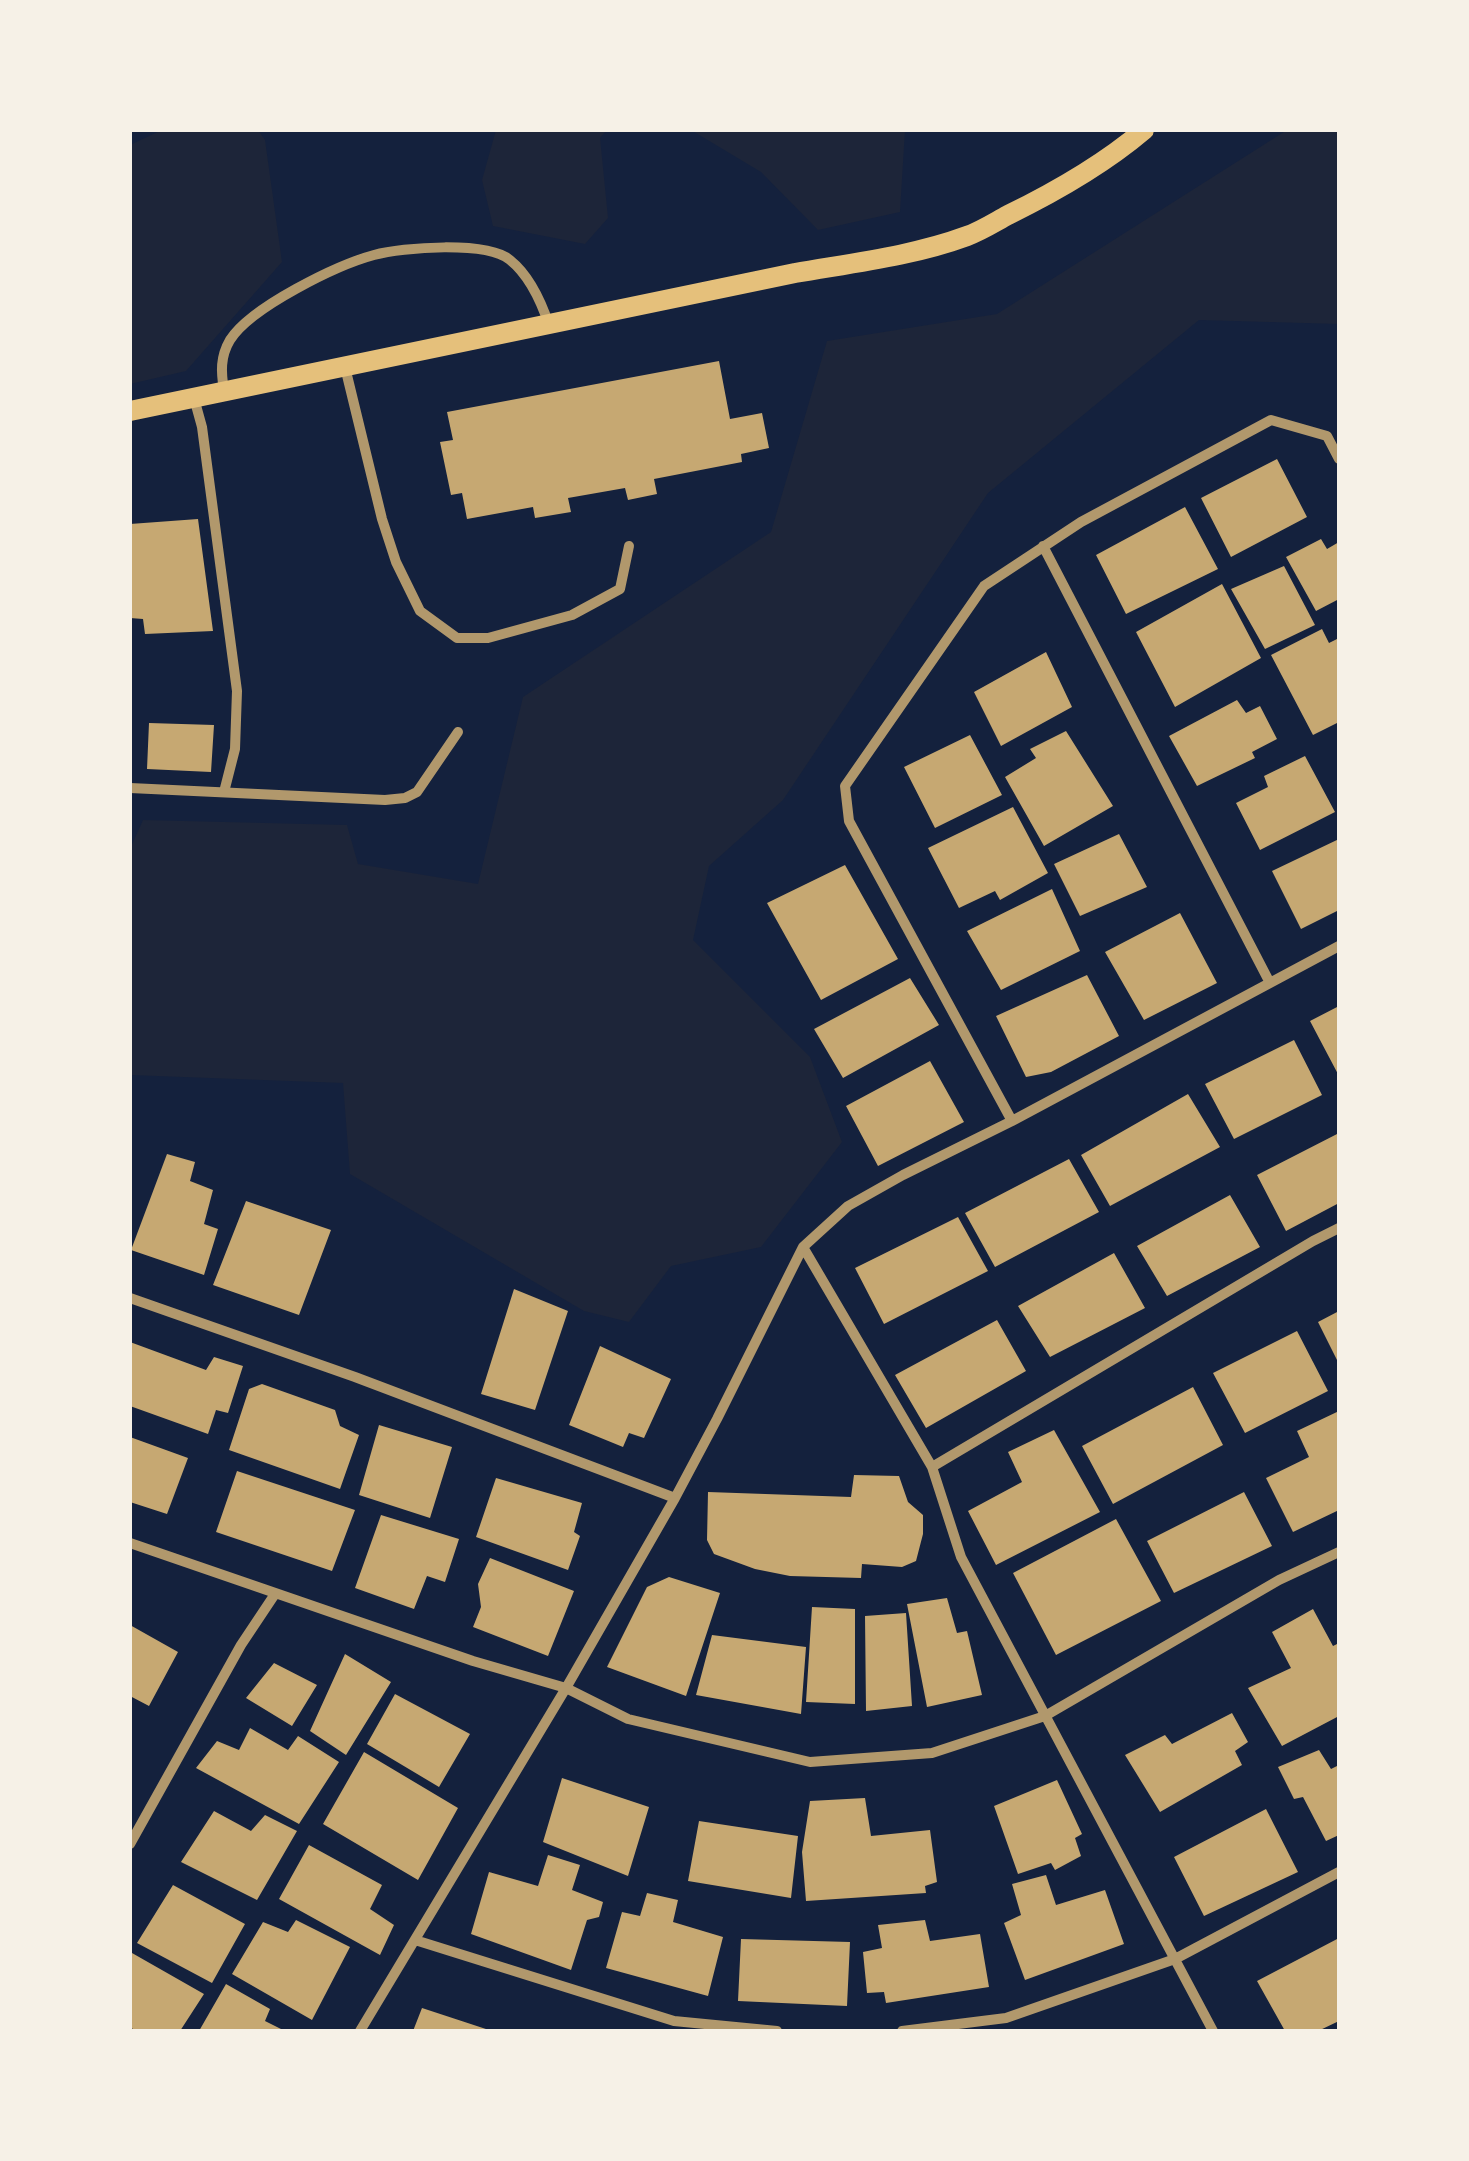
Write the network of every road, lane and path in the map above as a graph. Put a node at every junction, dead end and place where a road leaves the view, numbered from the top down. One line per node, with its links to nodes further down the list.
1 (1144, 130): 2 (main road)
2 (549, 325): 3 (main road); 4 (street)
3 (345, 366): 4 (main road); 8 (street)
4 (224, 392): 5 (main road)
5 (194, 398): 6 (main road); 12 (street)
6 (130, 411)
7 (1339, 460): 9 (street)
8 (629, 546)
9 (1044, 546): 14 (street); 15 (street)
10 (458, 732): 12 (street)
11 (130, 788): 12 (street)
12 (224, 792)
13 (1339, 946): 14 (street)
14 (1270, 983): 15 (street)
15 (1012, 1121): 17 (street)
16 (1339, 1228): 19 (street)
17 (803, 1247): 19 (street); 20 (street)
18 (130, 1298): 20 (street)
19 (932, 1467): 25 (street)
20 (675, 1498): 24 (street)
21 (130, 1544): 23 (street)
22 (1339, 1552): 25 (street)
23 (276, 1594): 24 (street); 26 (street)
24 (566, 1688): 25 (street); 28 (street)
25 (1045, 1716): 29 (street)
26 (130, 1844)
27 (1339, 1872): 29 (street)
28 (415, 1940): 30 (street); 31 (street)
29 (1174, 1959): 32 (street); 33 (street)
30 (360, 2031)
31 (778, 2031)
32 (902, 2031)
33 (1213, 2031)

